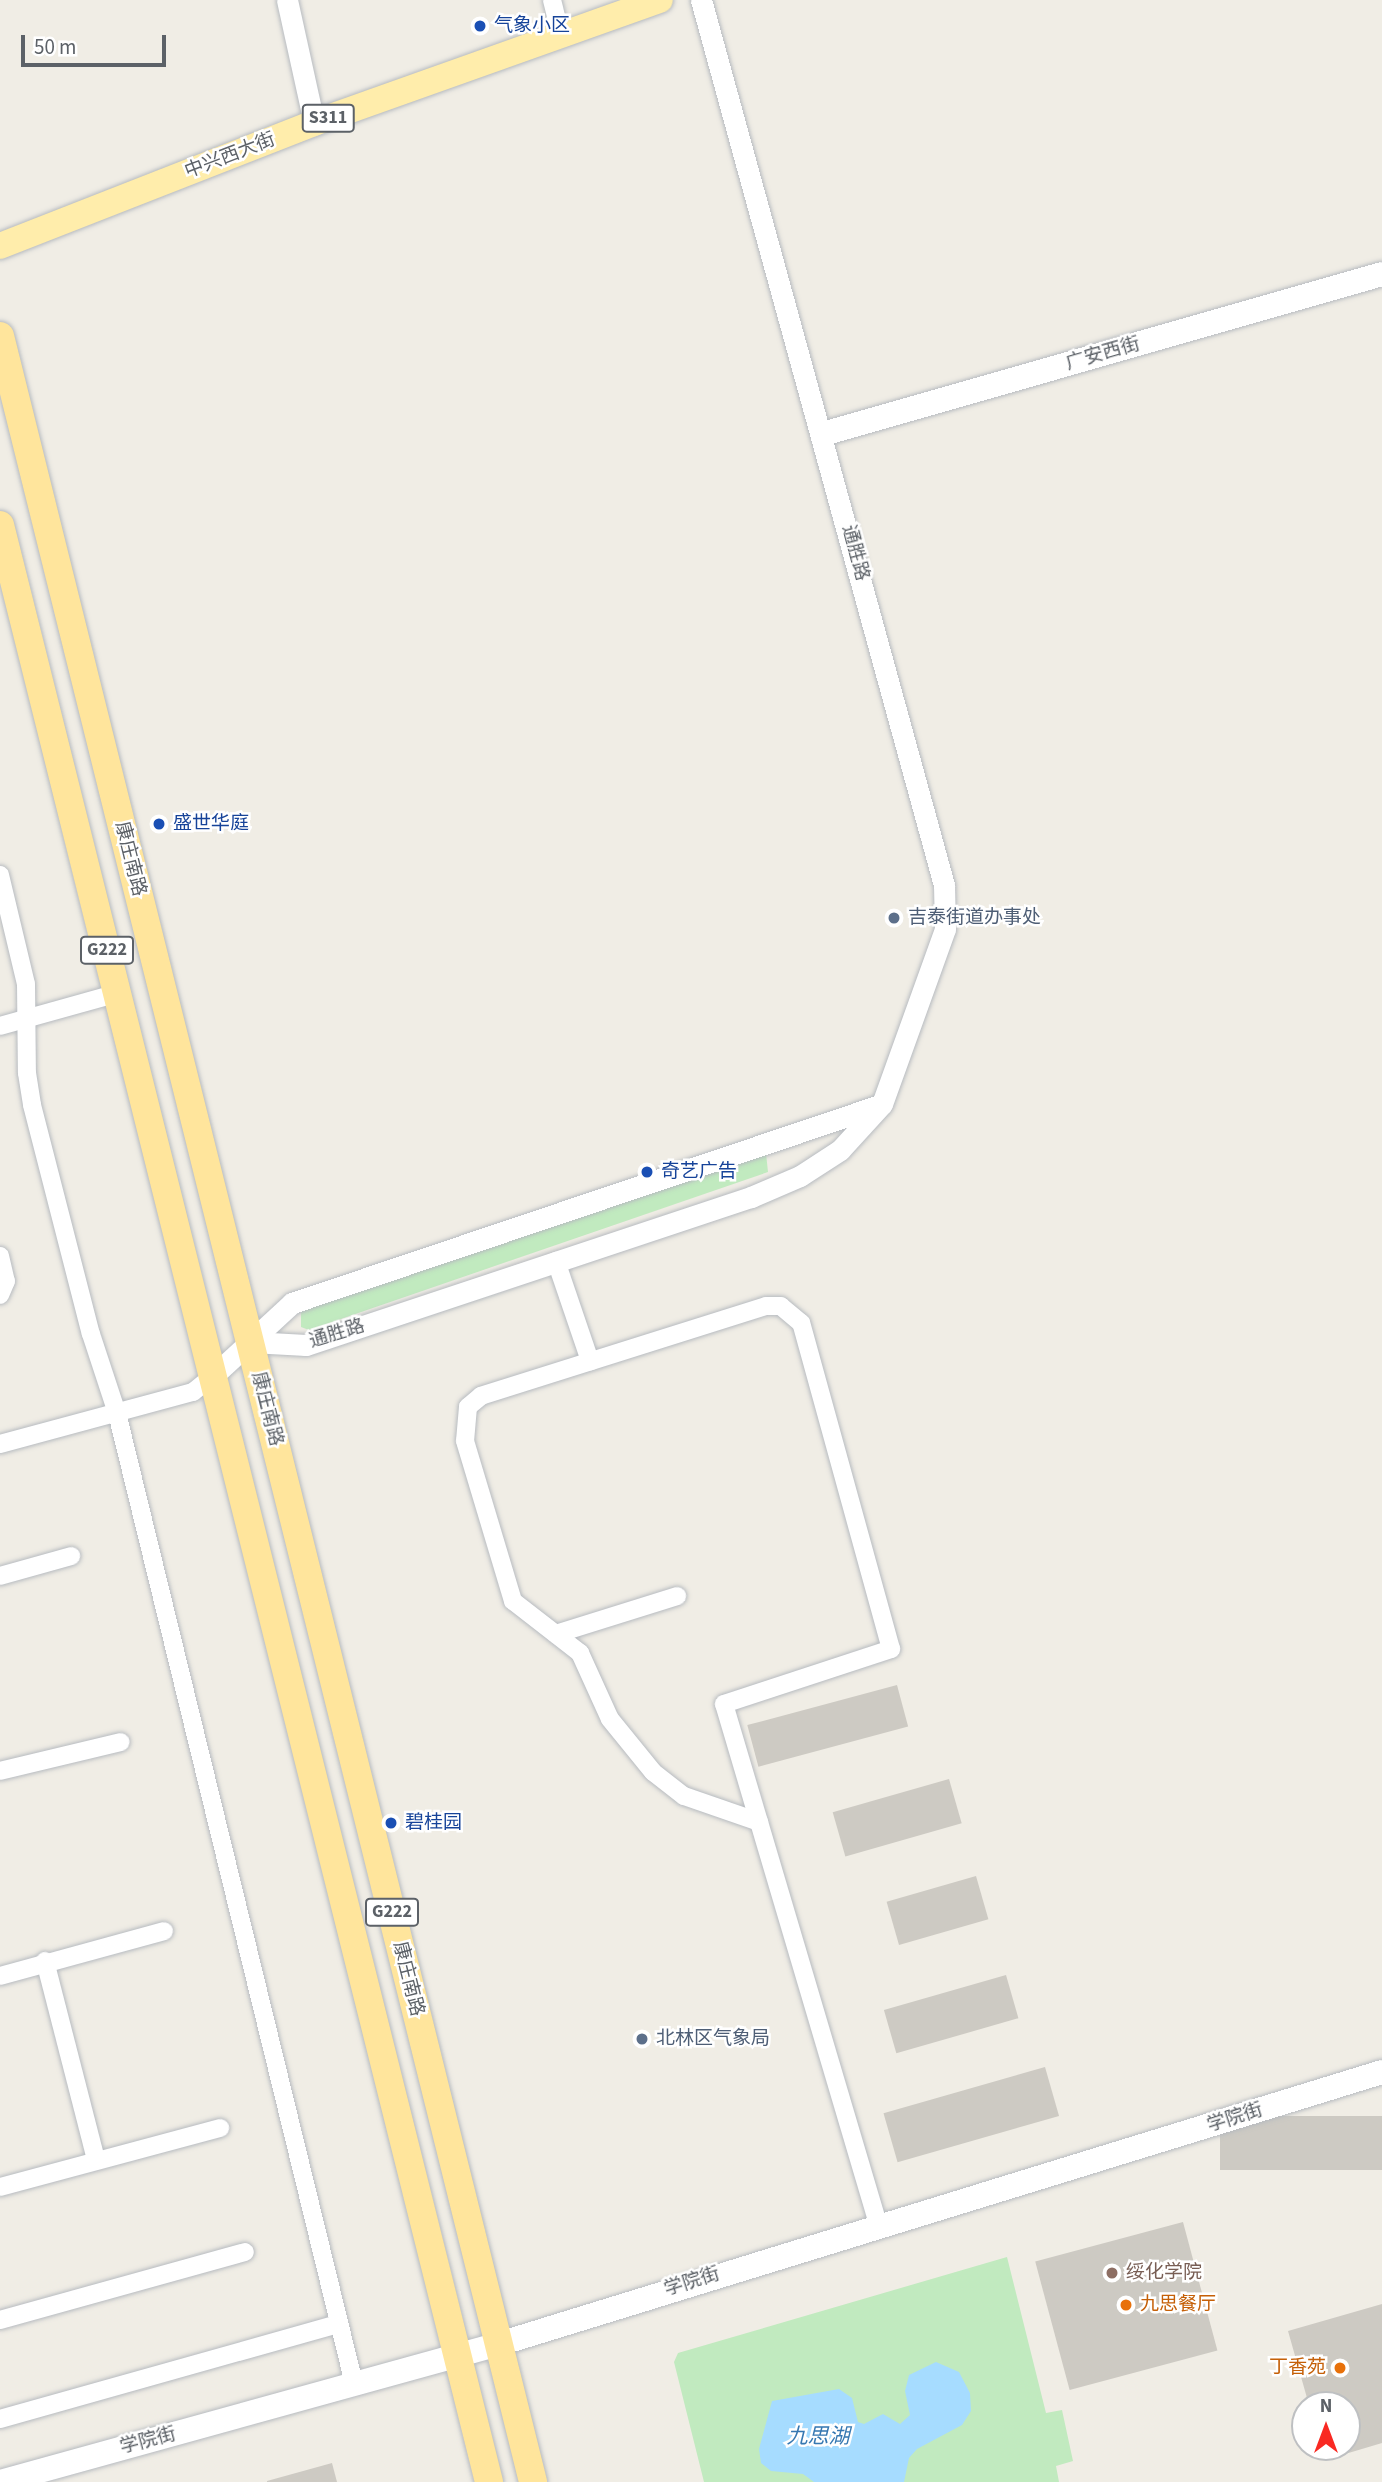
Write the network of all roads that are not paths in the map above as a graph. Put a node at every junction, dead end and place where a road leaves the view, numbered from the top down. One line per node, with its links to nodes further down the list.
1 (287, 0): 6 (street)
2 (552, 0): 5 (street)
3 (660, 0): 5 (main road, 中兴西大街 / S311)
4 (701, 0): 10 (street, 通胜路)
5 (561, 35): 6 (main road, 中兴西大街 / S311)
6 (314, 123): 7 (main road, 中兴西大街 / S311)
7 (0, 246)
8 (1382, 274): 10 (main road, 广安西街)
9 (0, 336): 20 (highway, 康庄南路 / G222)
10 (823, 434): 16 (street, 通胜路)
11 (0, 525): 13 (highway, G222)
12 (0, 875): 14 (street)
13 (118, 993): 14 (street); 22 (highway, G222)
14 (29, 1018): 15 (street); 23 (street)
15 (0, 1026)
16 (882, 1104): 18 (street, 通胜路); 20 (street)
17 (0, 1256): 19 (street)
18 (556, 1261): 20 (street, 通胜路); 21 (street)
19 (0, 1295)
20 (251, 1342): 22 (street); 43 (highway, 康庄南路 / G222)
21 (590, 1362): 28 (street); 31 (street)
22 (214, 1375): 23 (street); 44 (highway, G222)
23 (117, 1413): 24 (street); 42 (street)
24 (0, 1444)
25 (71, 1556): 26 (street)
26 (0, 1576)
27 (677, 1596): 28 (street)
28 (556, 1634): 31 (street)
29 (121, 1742): 30 (street)
30 (0, 1771)
31 (759, 1822): 39 (street)
32 (164, 1931): 33 (street)
33 (45, 1961): 34 (street); 37 (street)
34 (0, 1976)
35 (1382, 2072): 39 (main road, 学院街)
36 (220, 2128): 37 (street)
37 (96, 2160): 38 (street)
38 (0, 2187)
39 (878, 2224): 43 (main road, 学院街)
40 (245, 2252): 41 (street)
41 (0, 2320)
42 (338, 2324): 45 (street); 46 (street)
43 (499, 2344): 44 (main road, 学院街); 49 (highway, 康庄南路 / G222)
44 (458, 2355): 45 (main road, 学院街); 48 (highway, G222)
45 (354, 2384): 47 (main road, 学院街)
46 (0, 2419)
47 (0, 2482)
48 (489, 2482)
49 (533, 2482)

